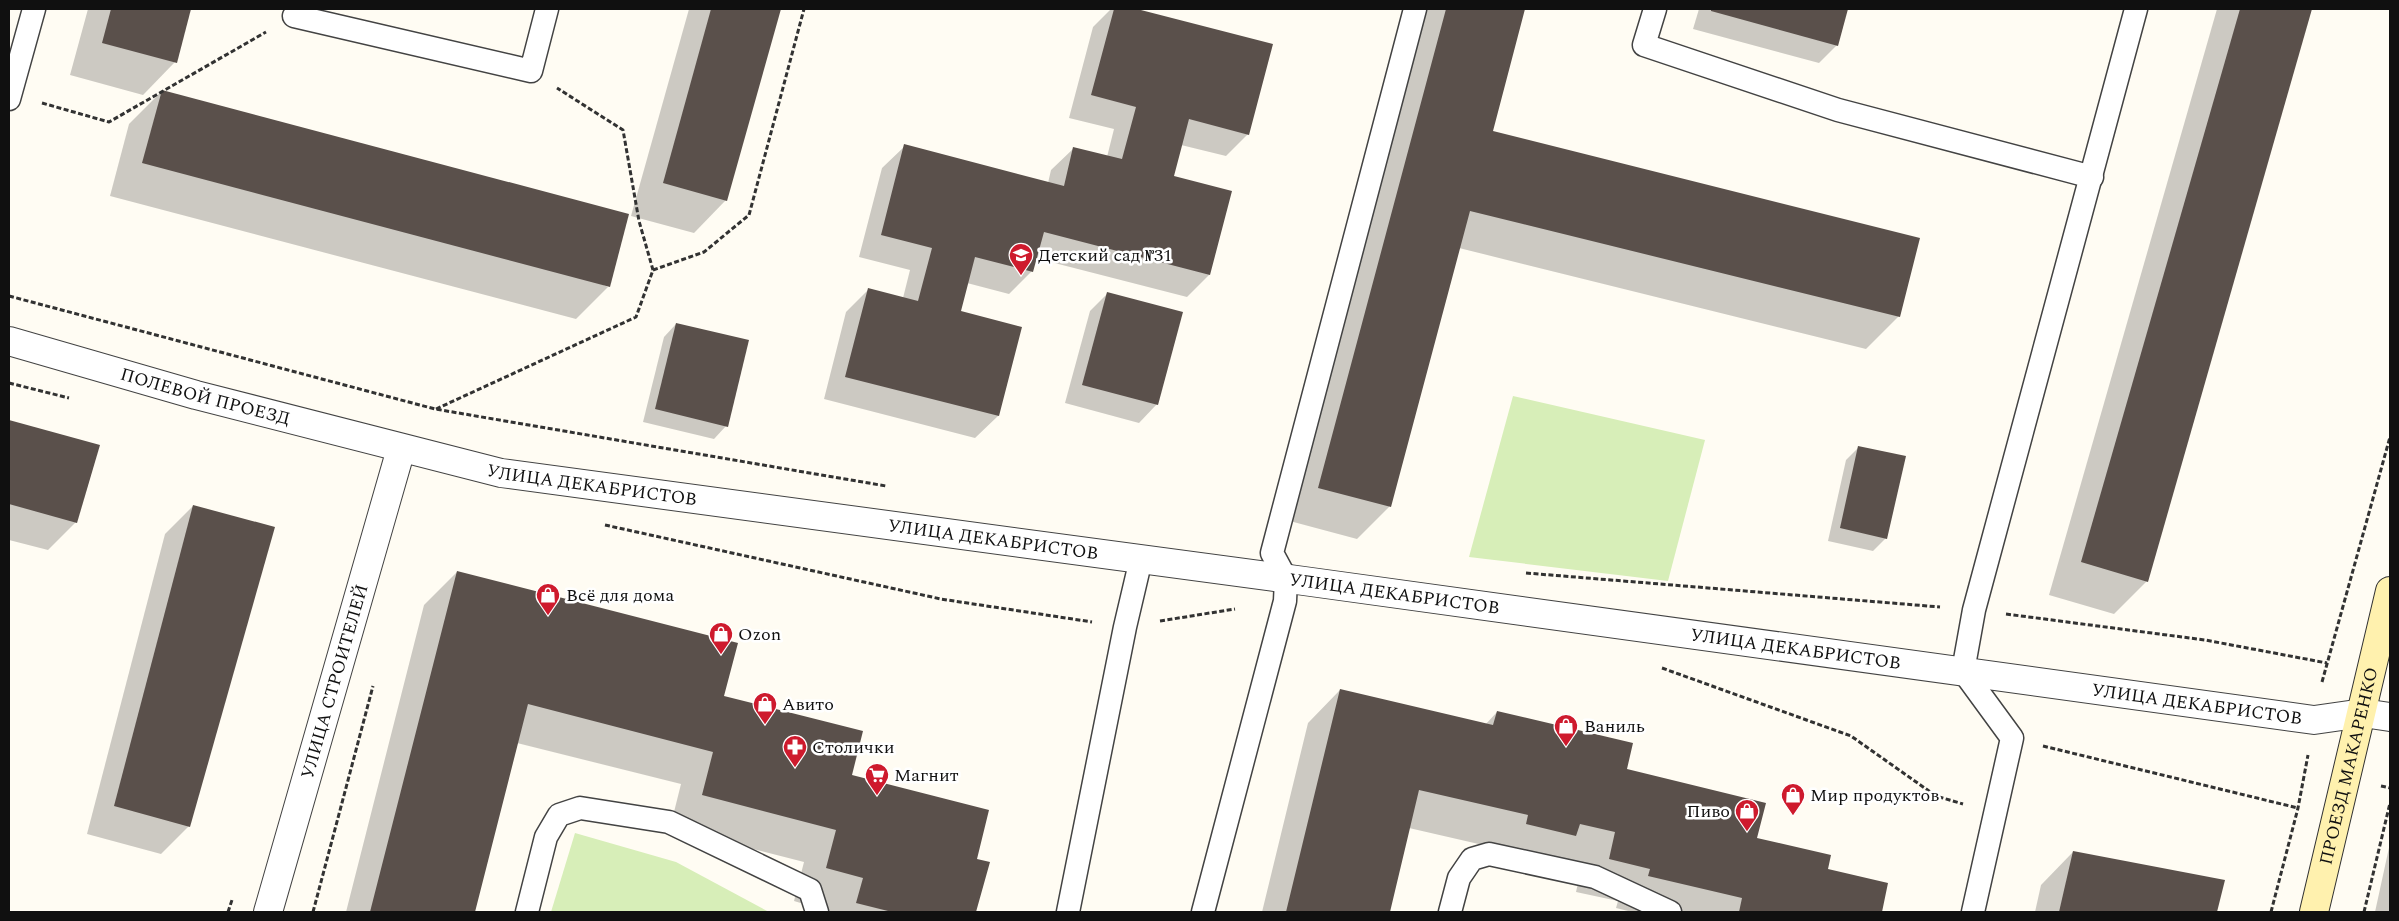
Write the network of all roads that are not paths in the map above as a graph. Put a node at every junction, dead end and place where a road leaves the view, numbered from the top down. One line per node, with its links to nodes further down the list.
1 (34, 9): 7 (lane)
2 (547, 9): 6 (lane)
3 (1415, 9): 12 (lane)
4 (1654, 9): 8 (lane)
5 (2136, 9): 8 (lane)
6 (294, 16)
7 (9, 96)
8 (2092, 177): 14 (lane)
9 (9, 341): 10 (street, ПОЛЕВОЙ ПРОЕЗД)
10 (401, 449): 11 (street, УЛИЦА ДЕКАБРИСТОВ); 17 (street, УЛИЦА СТРОИТЕЛЕЙ)
11 (1141, 560): 12 (street, УЛИЦА ДЕКАБРИСТОВ); 20 (lane)
12 (1286, 590): 14 (street, УЛИЦА ДЕКАБРИСТОВ); 21 (lane)
13 (2390, 591): 15 (street, ПРОЕЗД МАКАРЕНКО)
14 (1963, 671): 15 (street, УЛИЦА ДЕКАБРИСТОВ); 24 (lane)
15 (2363, 713): 16 (street, УЛИЦА ДЕКАБРИСТОВ); 25 (street, ПРОЕЗД МАКАРЕНКО)
16 (2390, 717)
17 (268, 912)
18 (527, 912): 19 (lane)
19 (817, 912)
20 (1068, 912)
21 (1203, 912)
22 (1450, 912): 23 (lane)
23 (1670, 912)
24 (1973, 912)
25 (2314, 912)

